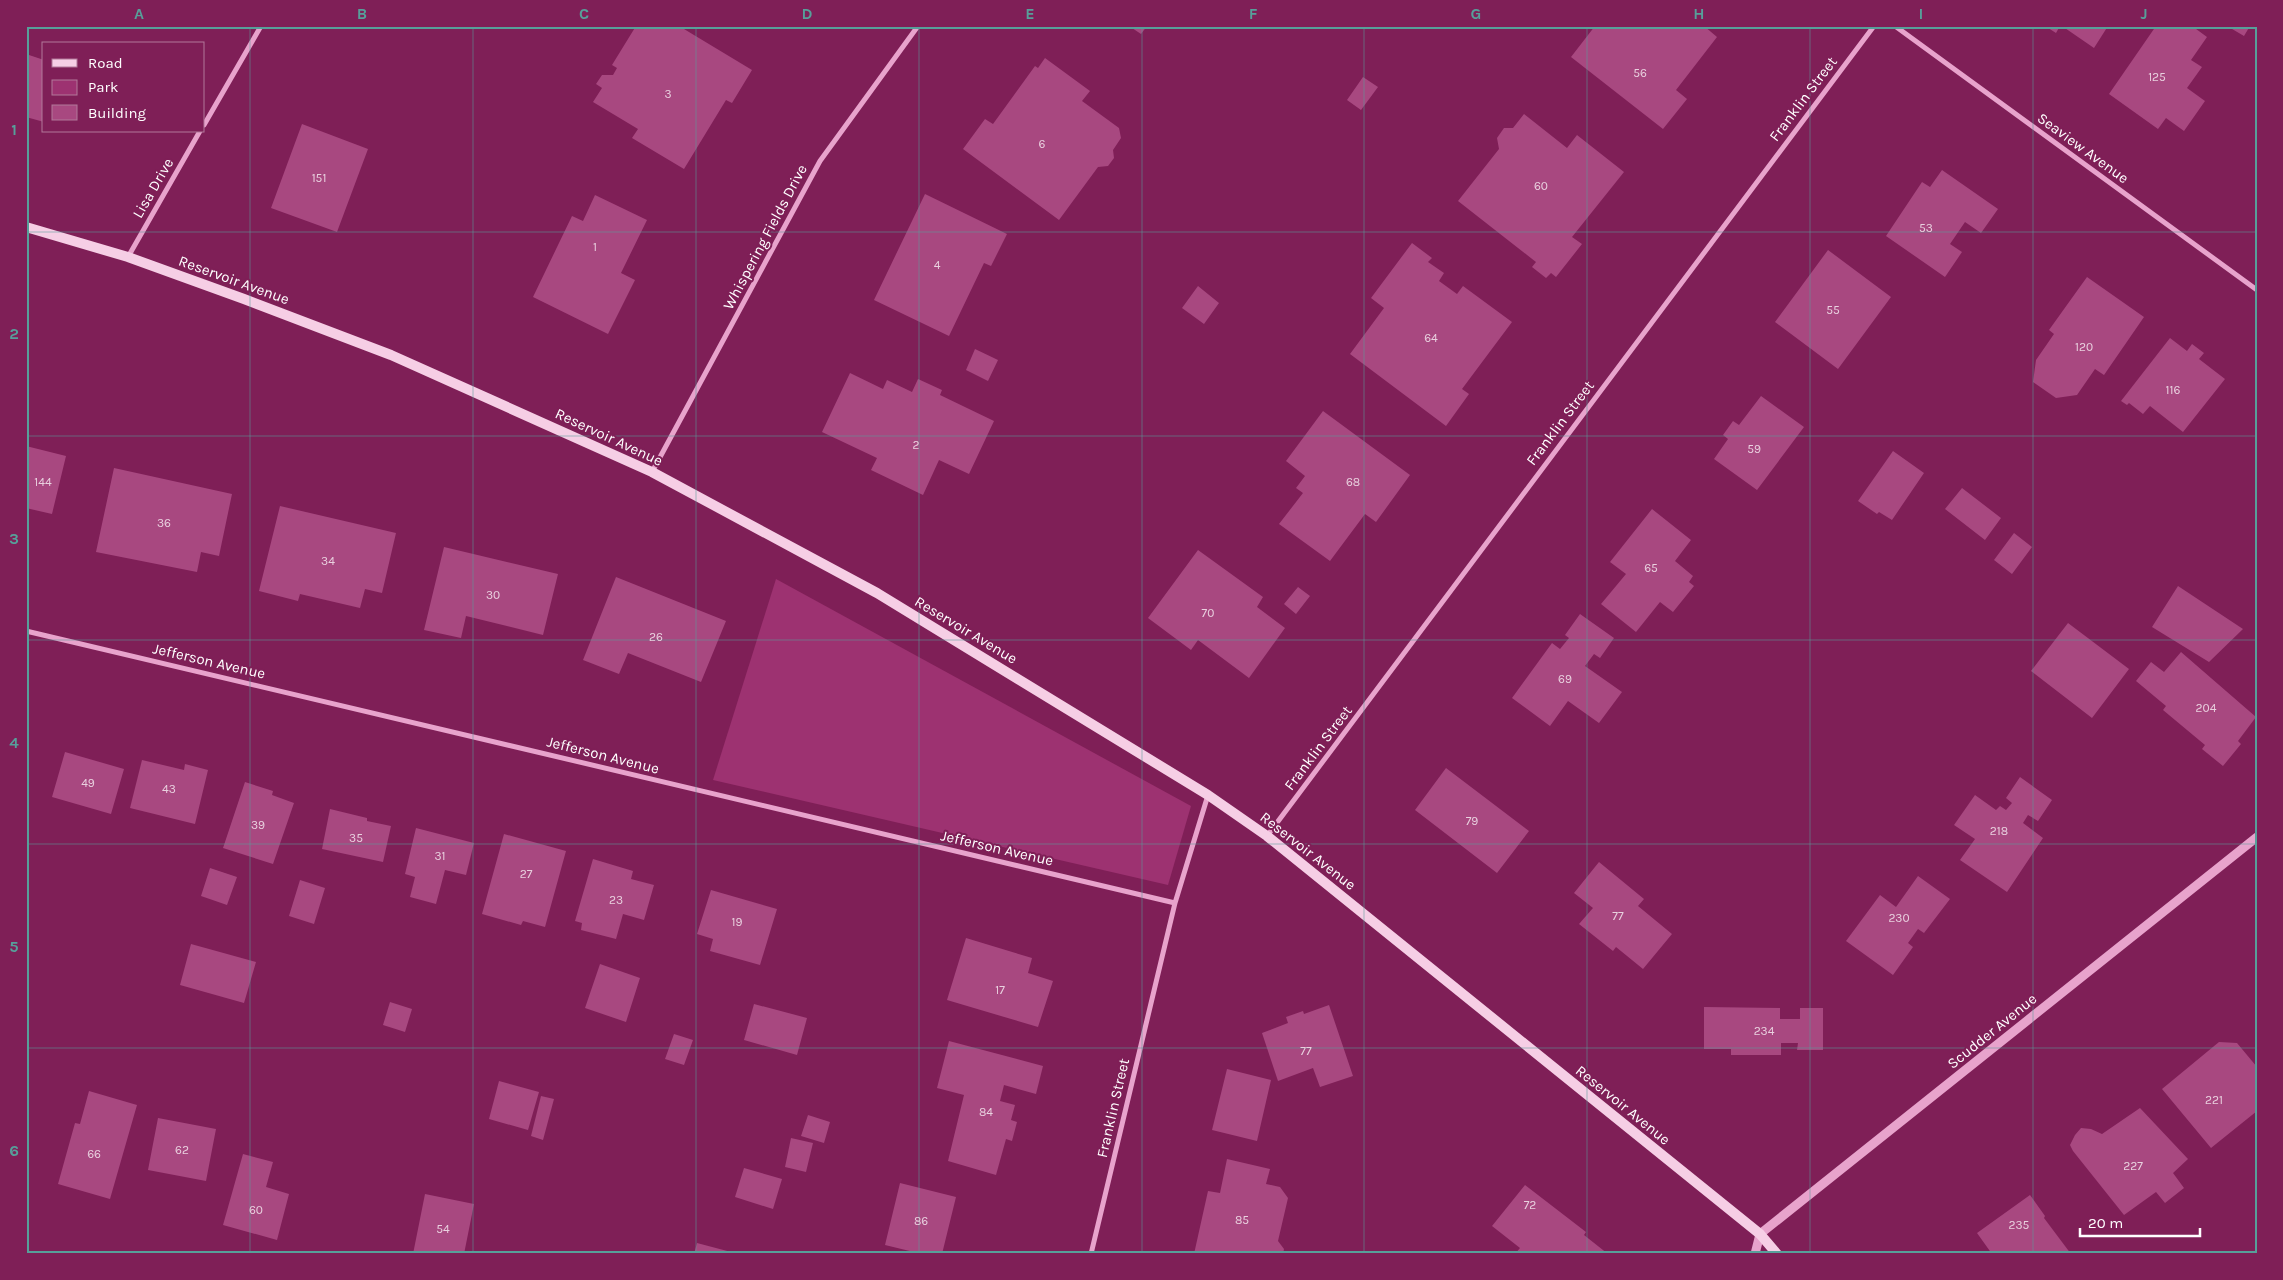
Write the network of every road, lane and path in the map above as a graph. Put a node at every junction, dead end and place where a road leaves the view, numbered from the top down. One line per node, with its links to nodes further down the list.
1 (261, 26): 5 (street)
2 (918, 26): 10 (street, Whispering Fields Drive)
3 (1874, 26): 13 (street, Franklin Street)
4 (1895, 26): 9 (street, Seaview Avenue)
5 (205, 123)
6 (199, 132): 8 (street, Lisa Drive)
7 (26, 228): 8 (main road, Reservoir Avenue)
8 (128, 257): 10 (main road, Reservoir Avenue)
9 (2257, 290)
10 (652, 472): 12 (main road, Reservoir Avenue)
11 (26, 631): 15 (street, Jefferson Avenue)
12 (1208, 795): 13 (main road, Reservoir Avenue); 15 (street, Franklin Street)
13 (1267, 836): 16 (main road, Reservoir Avenue)
14 (2257, 837): 16 (street, Scudder Avenue)
15 (1174, 902): 17 (street, Franklin Street)
16 (1760, 1234): 18 (street); 19 (main road, Reservoir Avenue)
17 (1091, 1254)
18 (1754, 1254)
19 (1777, 1254)

